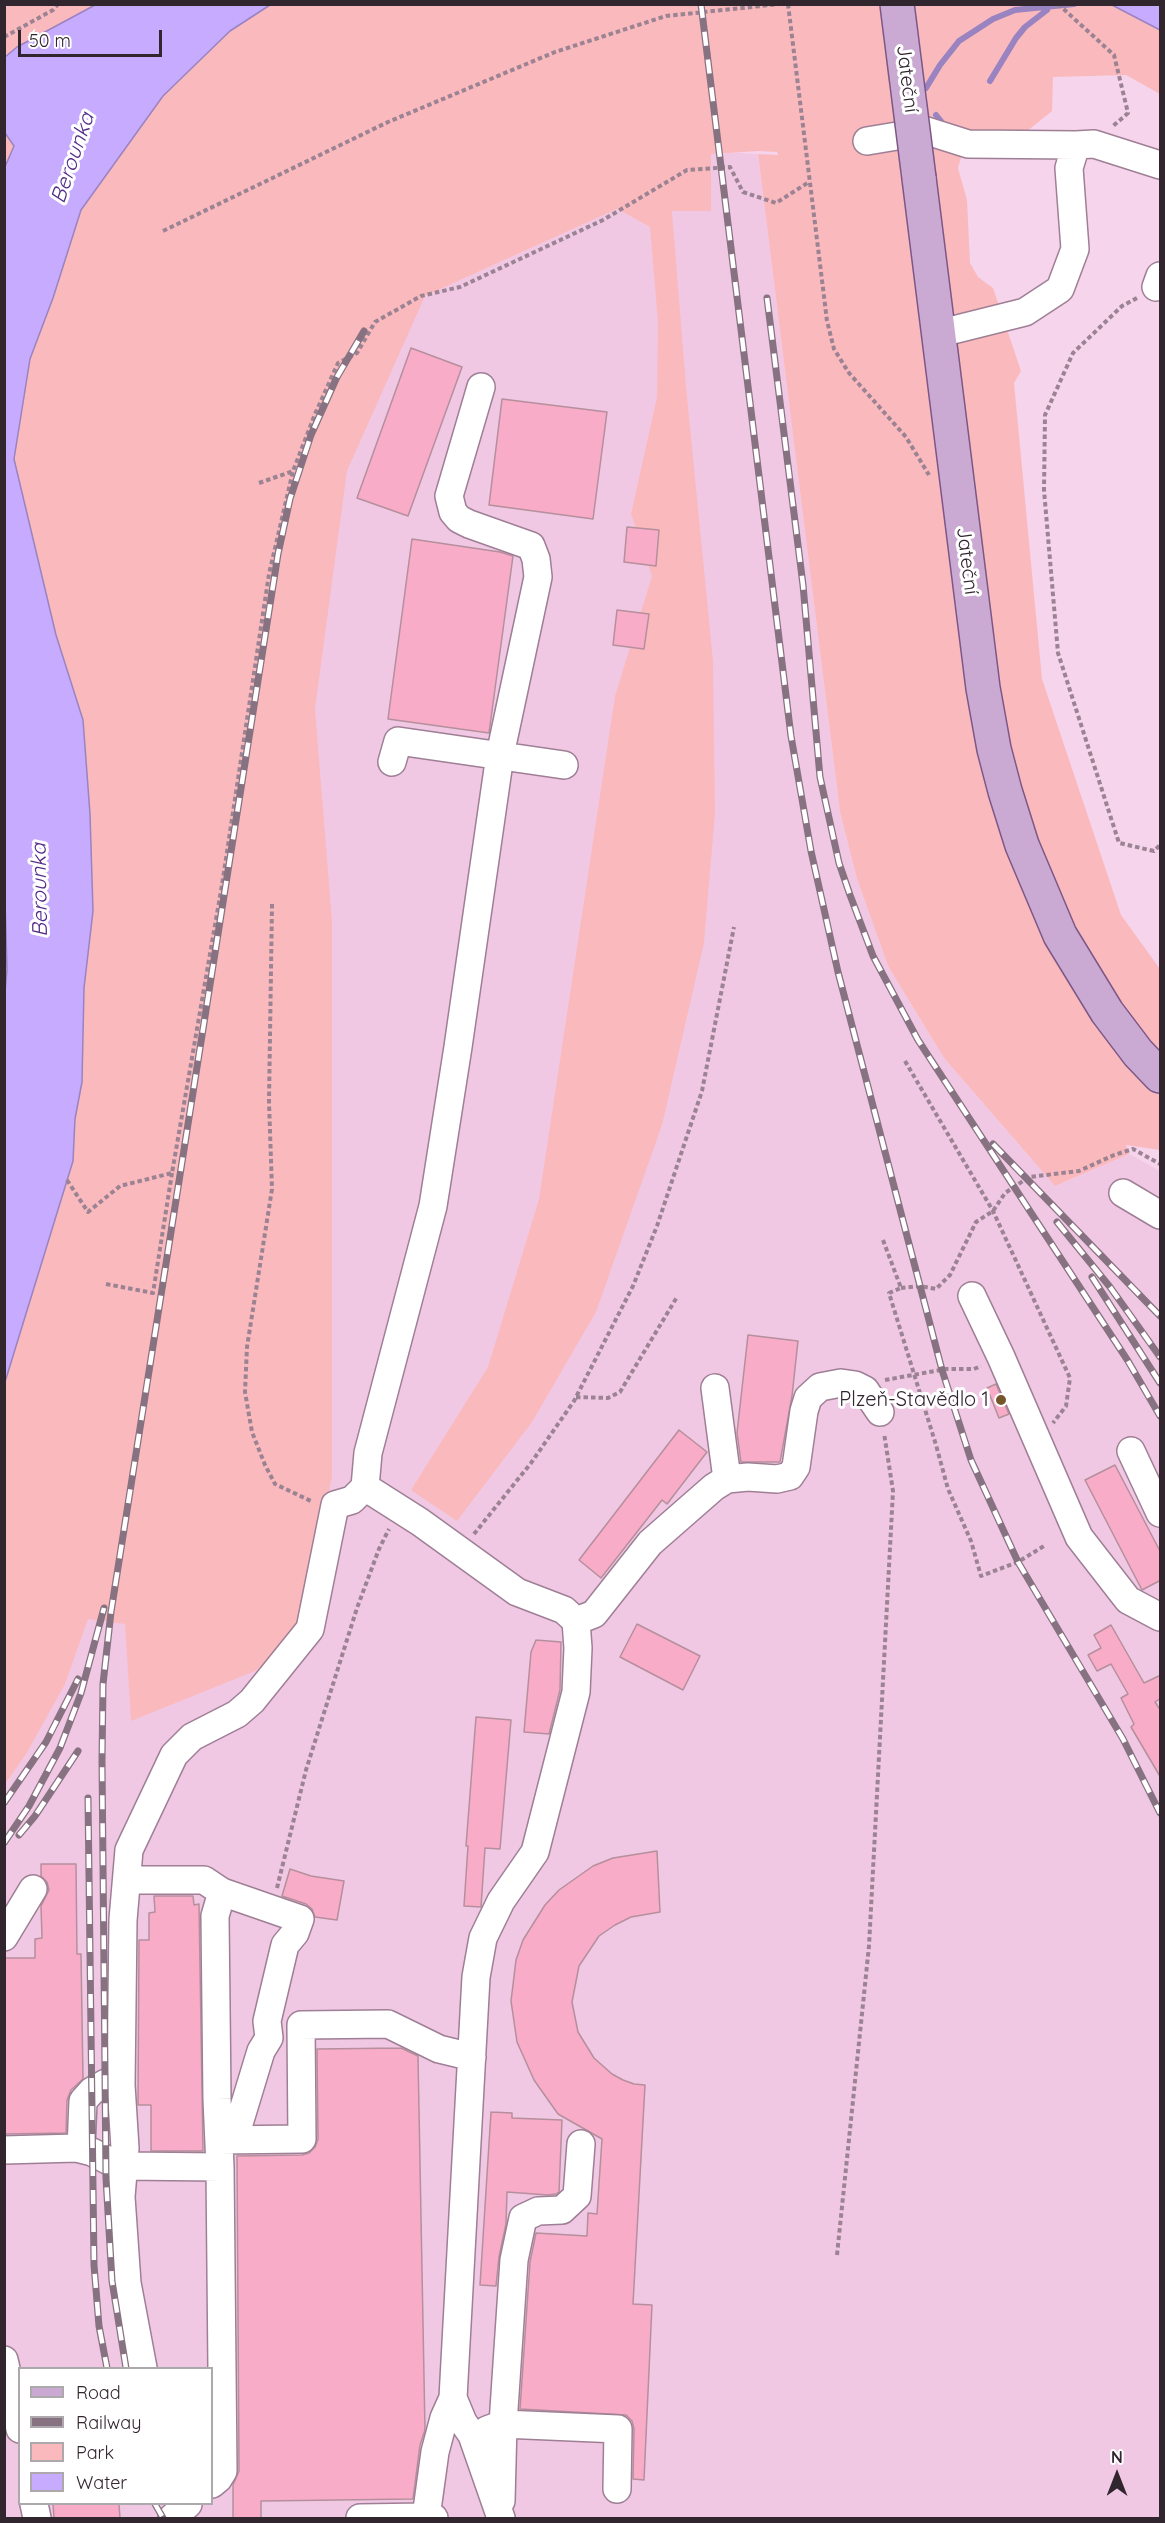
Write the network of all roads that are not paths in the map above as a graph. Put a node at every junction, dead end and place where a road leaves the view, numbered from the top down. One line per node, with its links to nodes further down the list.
1 (897, 4): 5 (main road, Jateční, bridge)
2 (867, 141): 3 (lane)
3 (1085, 144): 4 (lane); 5 (lane)
4 (1161, 165)
5 (938, 330): 10 (main road, Jateční)
6 (480, 387): 7 (lane)
7 (500, 755): 8 (lane); 9 (lane); 18 (lane)
8 (392, 762)
9 (564, 765)
10 (1161, 1076)
11 (1123, 1193): 12 (lane)
12 (1161, 1215)
13 (972, 1296): 20 (lane)
14 (715, 1388): 17 (lane)
15 (880, 1412): 17 (lane)
16 (1131, 1451): 19 (lane)
17 (728, 1479): 21 (lane)
18 (365, 1487): 21 (lane); 22 (lane)
19 (1161, 1514)
20 (1161, 1617)
21 (576, 1620): 28 (lane)
22 (127, 1880): 24 (lane); 29 (lane)
23 (33, 1889): 25 (lane)
24 (222, 1892): 27 (lane); 30 (lane)
25 (4, 1937)
26 (301, 2036): 27 (lane); 28 (lane); 30 (lane)
27 (269, 2037): 30 (lane)
28 (472, 2057): 38 (lane)
29 (120, 2085): 32 (lane); 34 (lane)
30 (226, 2140): 35 (lane)
31 (581, 2144): 40 (lane)
32 (81, 2149): 33 (lane); 34 (lane)
33 (4, 2150)
34 (123, 2166): 35 (lane); 37 (lane)
35 (220, 2167): 42 (lane)
36 (4, 2360): 39 (lane)
37 (143, 2367)
38 (453, 2398): 41 (lane); 45 (lane)
39 (18, 2420)
40 (503, 2424): 41 (lane); 43 (lane); 46 (lane)
41 (472, 2435): 46 (lane)
42 (213, 2483)
43 (617, 2489)
44 (360, 2518): 45 (lane)
45 (430, 2518)
46 (501, 2518)

